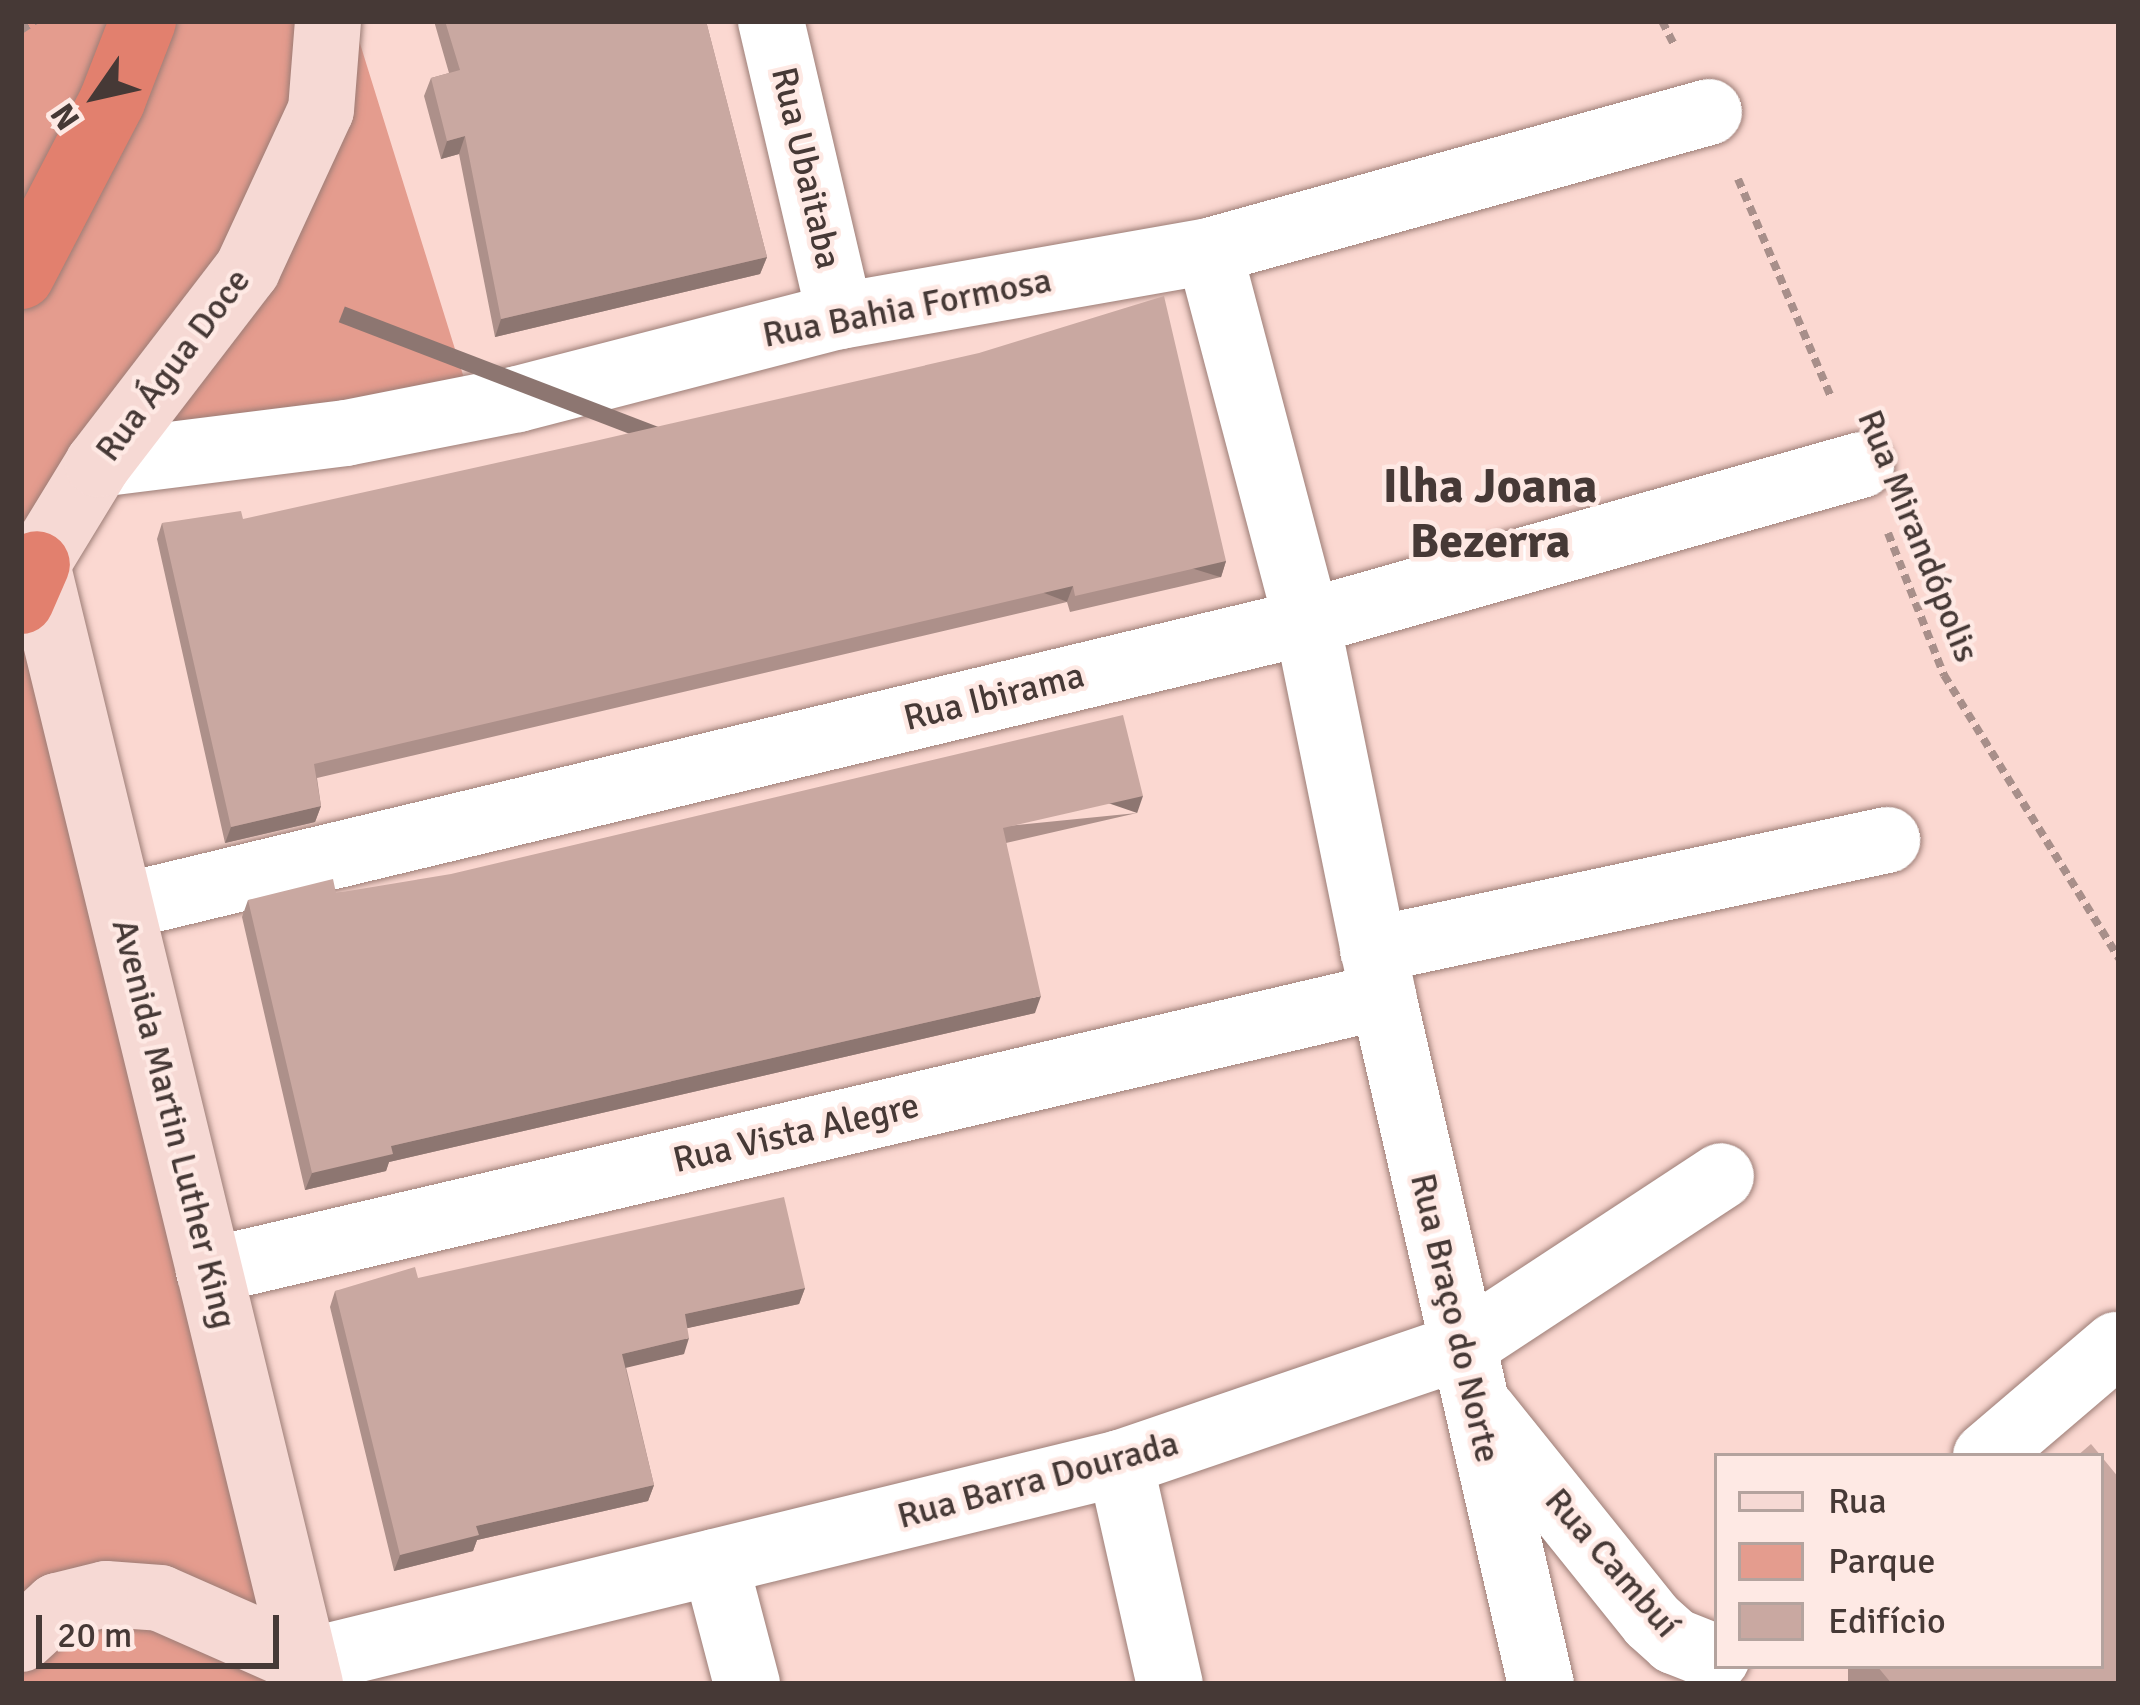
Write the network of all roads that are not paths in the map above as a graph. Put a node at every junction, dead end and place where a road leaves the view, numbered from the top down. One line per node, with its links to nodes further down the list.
1 (143, 21): 6 (highway)
2 (328, 21): 8 (street, Rua Água Doce)
3 (771, 21): 7 (street, Rua Ubaitaba)
4 (1709, 112): 5 (street, Rua Bahia Formosa)
5 (1209, 251): 7 (street, Rua Bahia Formosa); 11 (street, Rua Braço do Norte)
6 (21, 276)
7 (840, 316): 8 (street, Rua Bahia Formosa)
8 (98, 464): 10 (street, Rua Água Doce)
9 (1861, 465): 11 (street, Rua Ibirama)
10 (29, 582): 13 (street, Avenida Martin Luther King)
11 (1307, 622): 13 (street, Rua Ibirama); 14 (street, Rua Braço do Norte)
12 (1887, 840): 14 (street)
13 (121, 907): 16 (street, Avenida Martin Luther King)
14 (1378, 973): 16 (street, Rua Vista Alegre); 18 (street, Rua Braço do Norte)
15 (1721, 1176): 18 (street, Rua Barra Dourada)
16 (209, 1270): 24 (street, Avenida Martin Luther King)
17 (2116, 1346): 19 (street)
18 (1467, 1372): 20 (street, Rua Barra Dourada); 23 (street, Rua Cambuí); 27 (street, Rua Braço do Norte)
19 (1990, 1453)
20 (1120, 1463): 21 (street, Rua Barra Dourada); 26 (street)
21 (715, 1562): 24 (street, Rua Barra Dourada); 25 (street)
22 (21, 1639): 24 (street)
23 (1714, 1657)
24 (307, 1673)
25 (747, 1684)
26 (1169, 1684)
27 (1540, 1684)

